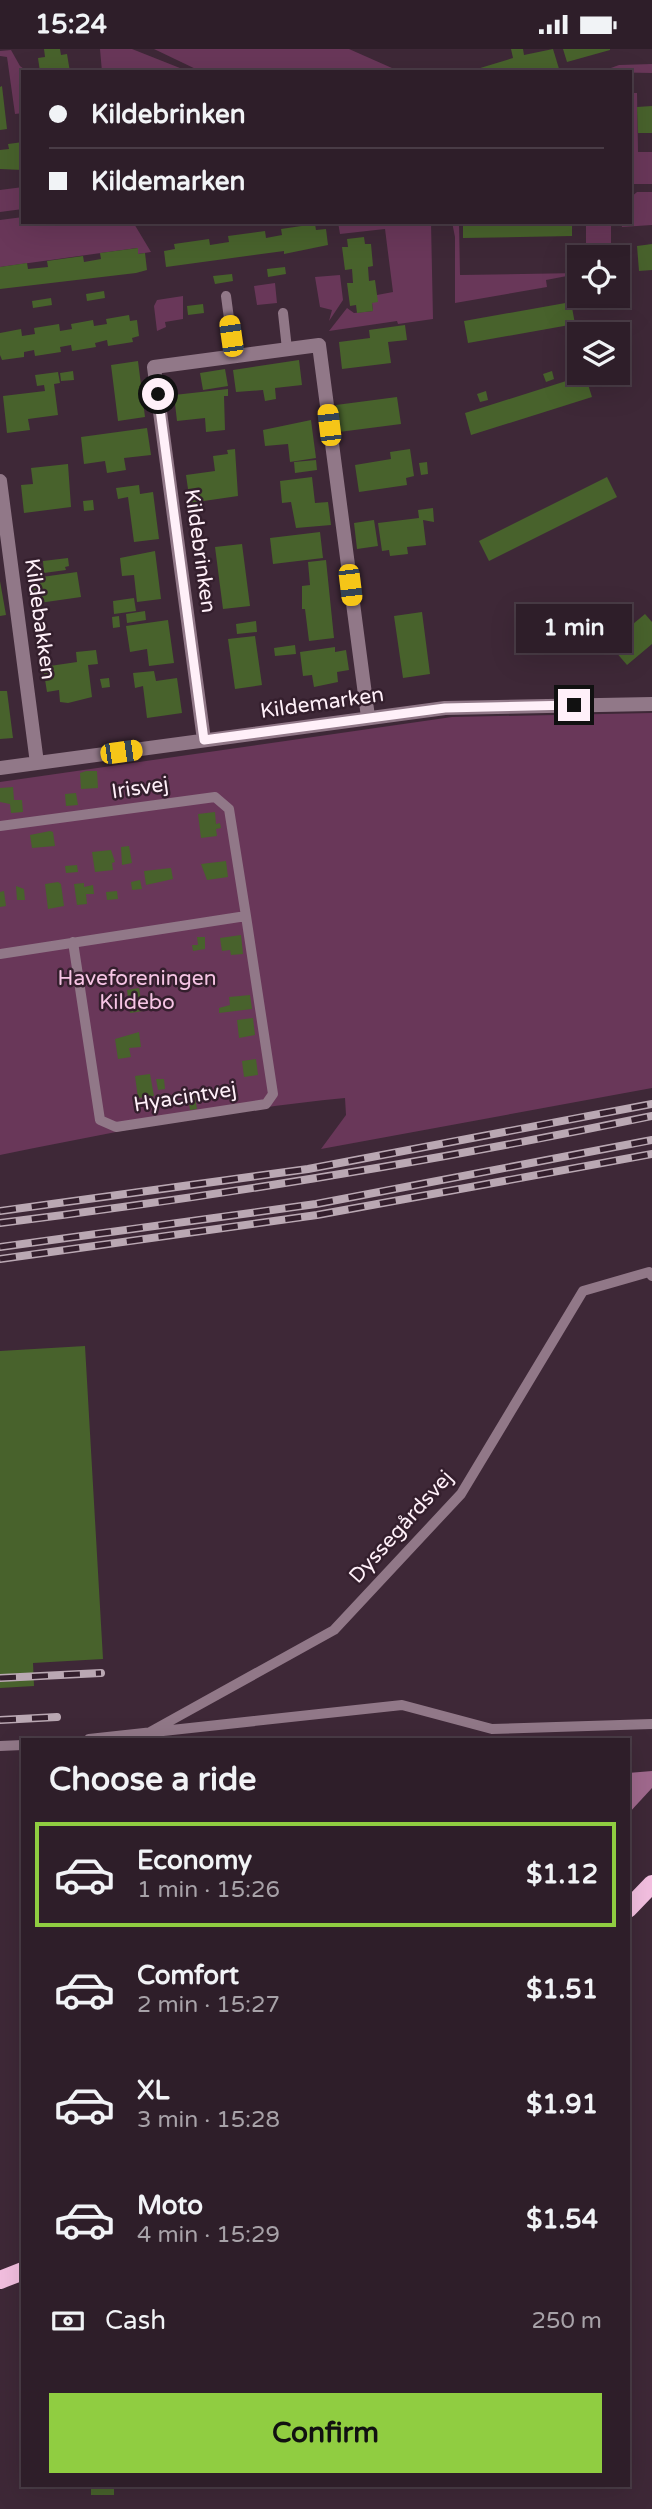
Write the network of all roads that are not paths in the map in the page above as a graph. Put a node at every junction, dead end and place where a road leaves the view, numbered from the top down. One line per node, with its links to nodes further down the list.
1 (226, 296): 4 (lane)
2 (283, 313): 3 (lane)
3 (288, 349): 4 (street); 7 (street)
4 (234, 356): 8 (street, Kildebrinken)
5 (0, 481): 9 (street, Kildebakken)
6 (652, 704): 7 (street, Kildemarken)
7 (368, 717): 8 (street, Kildemarken)
8 (204, 740): 9 (street, Kildemarken)
9 (37, 763): 10 (street, Kildemarken)
10 (0, 768)
11 (0, 826): 12 (lane, Irisvej)
12 (237, 860): 13 (lane, Hyacintvej)
13 (246, 916): 14 (lane); 14 (lane, Hyacintvej)
14 (72, 942): 15 (lane)
15 (0, 954)
16 (652, 1276): 18 (lane, Dyssegårdsvej)
17 (652, 1724): 18 (lane, Dyssegårdsvej)
18 (150, 1732): 19 (lane, Dyssegårdsvej)
19 (98, 1738)
20 (21, 1745): 21 (lane)
21 (0, 1746)
22 (652, 1884): 23 (main road)
23 (630, 1907)
24 (21, 2272): 25 (main road)
25 (0, 2280)

